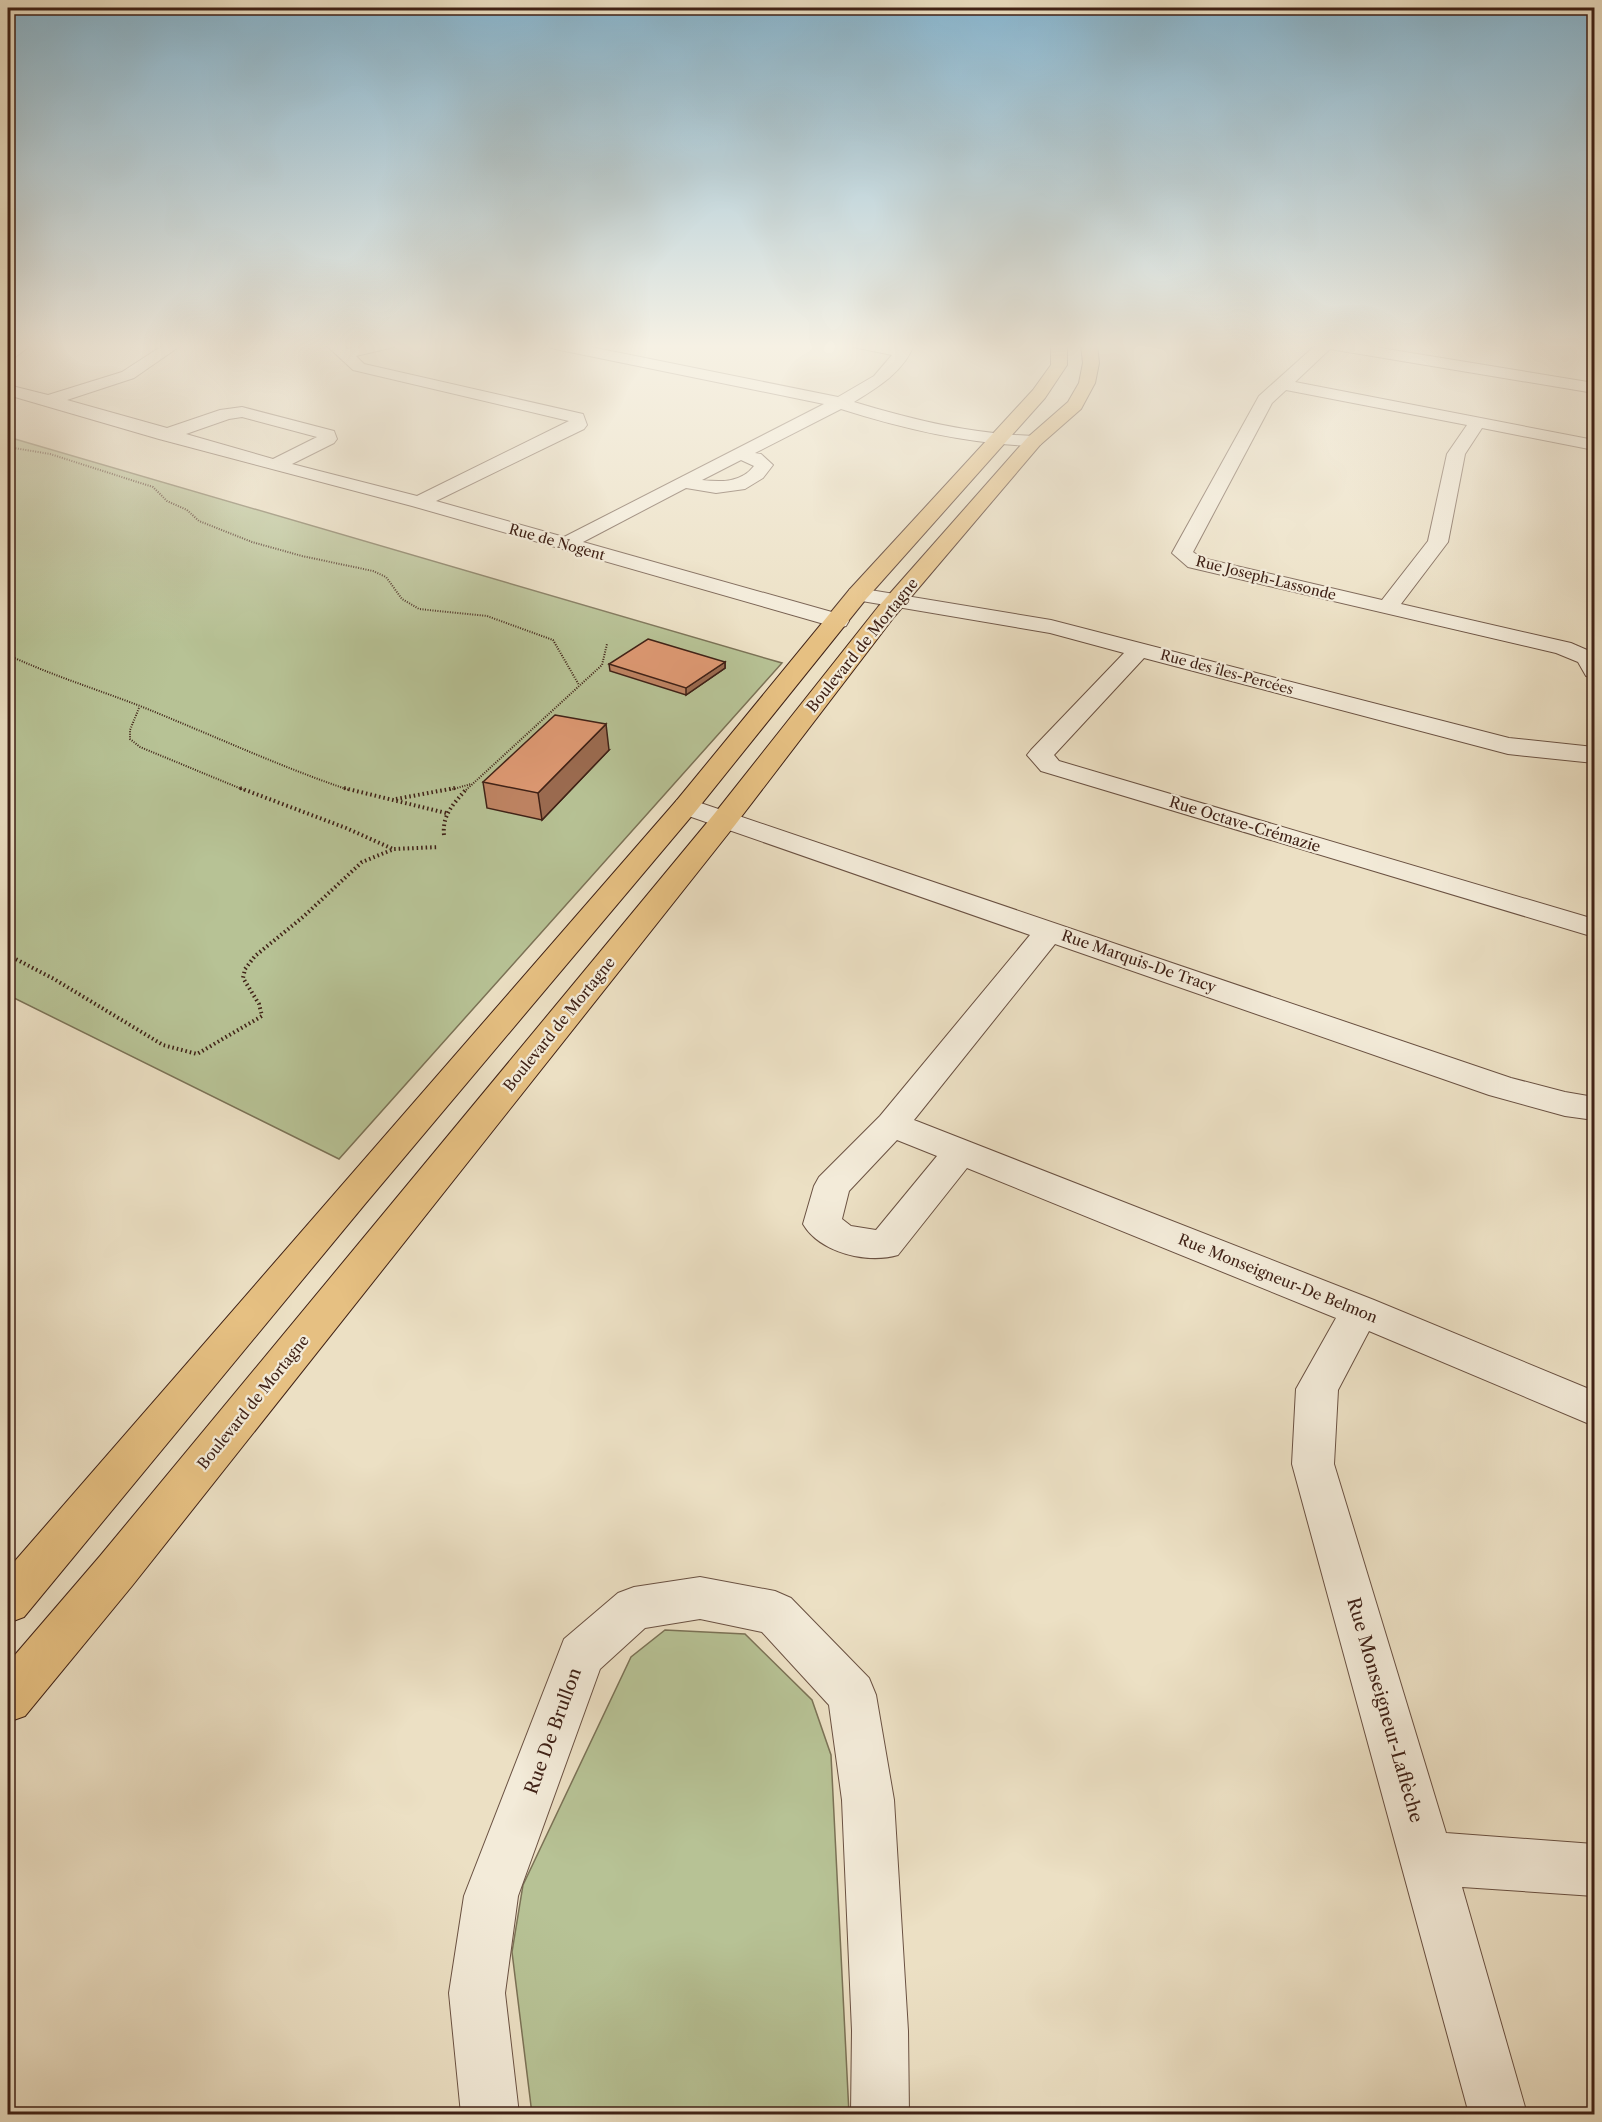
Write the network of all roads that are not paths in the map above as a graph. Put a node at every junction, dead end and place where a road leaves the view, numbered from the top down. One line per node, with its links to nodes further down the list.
1 (194, 443): 10 (street, Rue de Nogent)
2 (320, 443): 10 (street)
3 (541, 443): 12 (street)
4 (760, 443): 9 (street)
5 (995, 443): 14 (main road)
6 (1032, 443): 15 (main road, Boulevard de Mortagne)
7 (1242, 443): 16 (street, Rue Joseph-Lassonde)
8 (1464, 443): 16 (street)
9 (740, 453): 11 (street); 11 (street)
10 (275, 465): 12 (street, Rue de Nogent)
11 (683, 482): 13 (street)
12 (419, 502): 13 (street, Rue de Nogent)
13 (565, 544): 17 (street, Rue de Nogent)
14 (858, 594): 15 (street, Rue des îles-Percées); 17 (main road)
15 (896, 601): 18 (street, Rue des îles-Percées); 22 (main road, Boulevard de Mortagne)
16 (1388, 607): 19 (street, Rue Joseph-Lassonde)
17 (838, 621): 21 (main road)
18 (1140, 650): 20 (street, Rue des îles-Percées); 23 (street, Rue Octave-Crémazie)
19 (1594, 671)
20 (1594, 754)
21 (686, 806): 22 (street, Rue Marquis-De Tracy); 30 (main road)
22 (725, 819): 24 (street, Rue Marquis-De Tracy); 31 (main road, Boulevard de Mortagne)
23 (1594, 928)
24 (1050, 930): 25 (street, Rue Marquis-De Tracy); 26 (street)
25 (1594, 1108)
26 (892, 1124): 27 (street, Rue Monseigneur-De Belmon); 27 (street)
27 (960, 1152): 28 (street, Rue Monseigneur-De Belmon)
28 (1360, 1311): 29 (street, Rue Monseigneur-De Belmon); 32 (street, Rue Monseigneur-Laflèche)
29 (1594, 1409)
30 (8, 1602)
31 (8, 1699)
32 (1427, 1858): 33 (street); 36 (street, Rue Monseigneur-Laflèche)
33 (1594, 1870)
34 (490, 2115): 35 (street, Rue De Brullon)
35 (880, 2115)
36 (1498, 2115)

